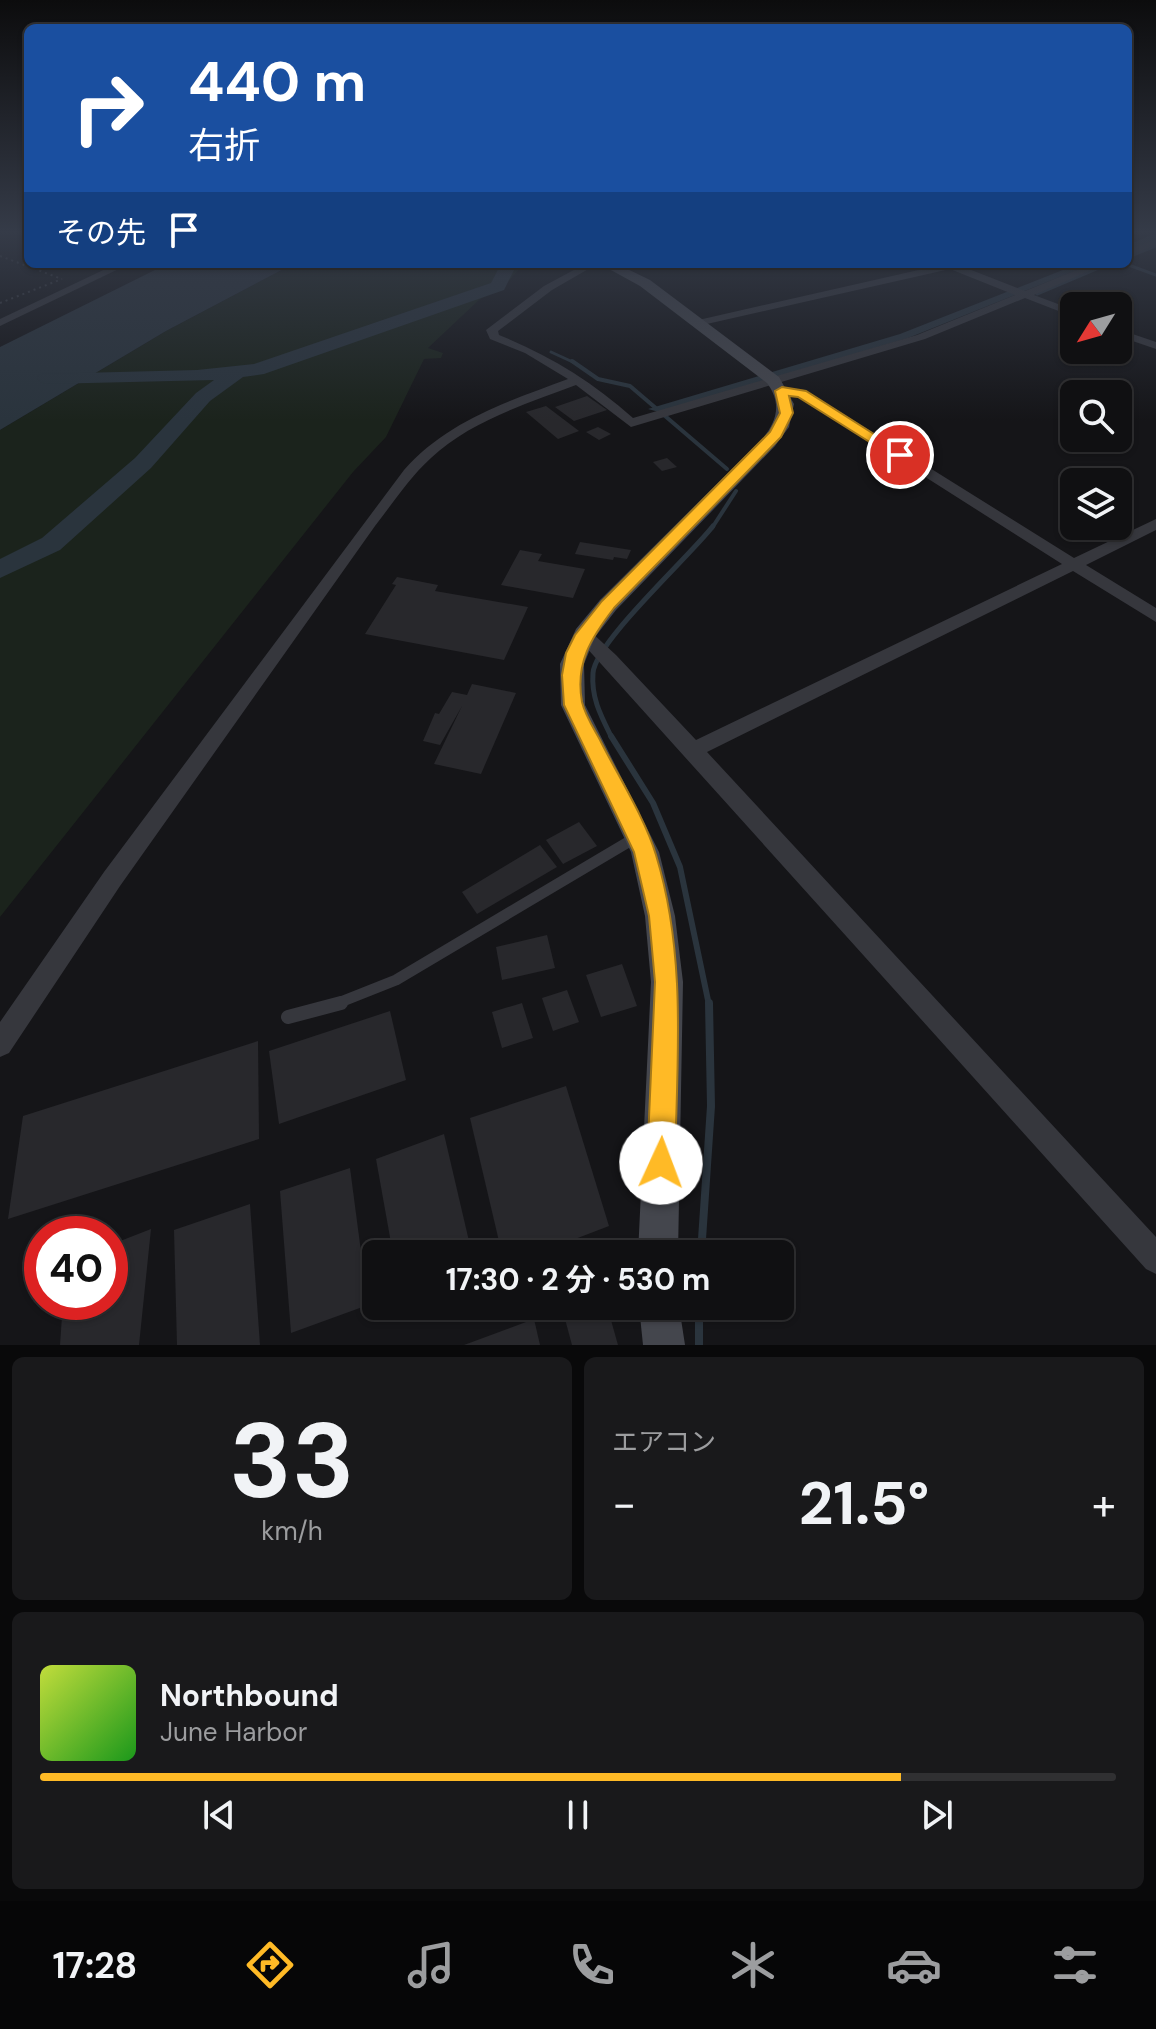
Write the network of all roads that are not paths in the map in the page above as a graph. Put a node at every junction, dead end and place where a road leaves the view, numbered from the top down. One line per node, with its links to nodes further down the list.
1 (57, 296): 8 (street)
2 (538, 296): 12 (street)
3 (662, 296): 9 (street)
4 (819, 296): 9 (street)
5 (1021, 296): 13 (street)
6 (1025, 296): 7 (street)
7 (1060, 309)
8 (0, 323)
9 (698, 323): 13 (street)
10 (1132, 337): 11 (street)
11 (1156, 346)
12 (575, 381): 13 (street); 21 (street)
13 (772, 381): 15 (street); 17 (street)
14 (1156, 524): 15 (street)
15 (1073, 564): 16 (street); 18 (street)
16 (1156, 616)
17 (598, 647): 18 (street); 19 (street)
18 (693, 750): 23 (street)
19 (637, 837): 20 (lane); 22 (street)
20 (288, 1017)
21 (0, 1044)
22 (658, 1240)
23 (1156, 1259)
24 (661, 1320): 25 (street)
25 (664, 1345)

